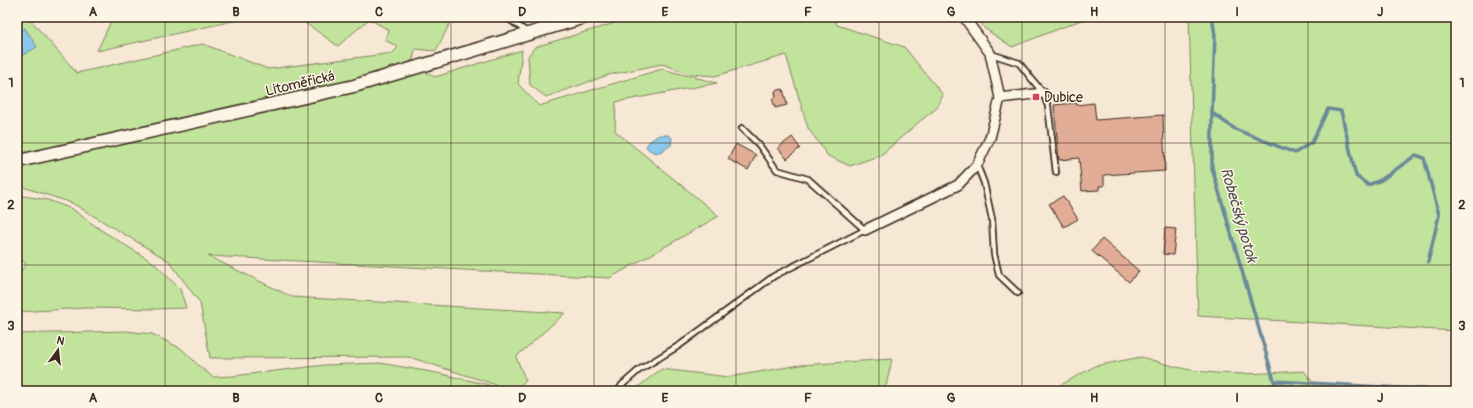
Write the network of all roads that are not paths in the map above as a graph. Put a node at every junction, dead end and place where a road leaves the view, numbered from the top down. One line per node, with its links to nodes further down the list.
1 (506, 17): 4 (lane)
2 (585, 17): 4 (street, Litoměřická)
3 (964, 17): 5 (street)
4 (529, 34): 9 (street, Litoměřická)
5 (990, 53): 6 (lane); 7 (street)
6 (1043, 93): 7 (street); 11 (lane)
7 (1000, 98): 10 (street)
8 (742, 128): 12 (lane)
9 (17, 160)
10 (977, 165): 12 (street); 13 (lane)
11 (1056, 172)
12 (865, 230): 14 (lane)
13 (1018, 293)
14 (618, 391)

